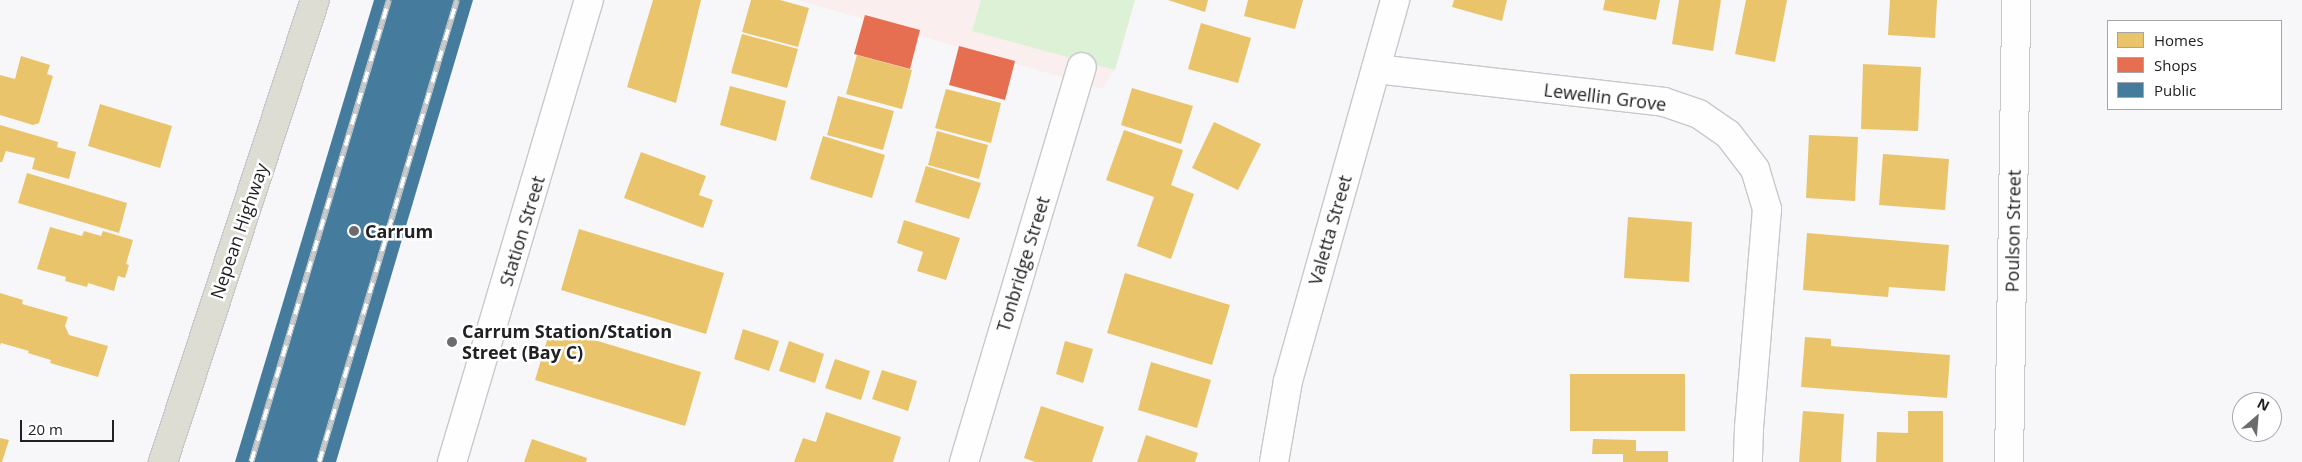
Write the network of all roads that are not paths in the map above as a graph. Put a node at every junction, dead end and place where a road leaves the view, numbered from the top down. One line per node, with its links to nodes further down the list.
1 (315, 0): 7 (highway, Nepean Highway)
2 (589, 0): 8 (street, Station Street)
3 (1395, 0): 6 (street, Valetta Street)
4 (2016, 0): 12 (street, Poulson Street)
5 (1082, 66): 9 (street, Tonbridge Street)
6 (1376, 69): 10 (street, Valetta Street); 11 (street, Lewellin Grove)
7 (163, 462)
8 (452, 462)
9 (964, 462)
10 (1274, 462)
11 (1748, 462)
12 (2009, 462)

